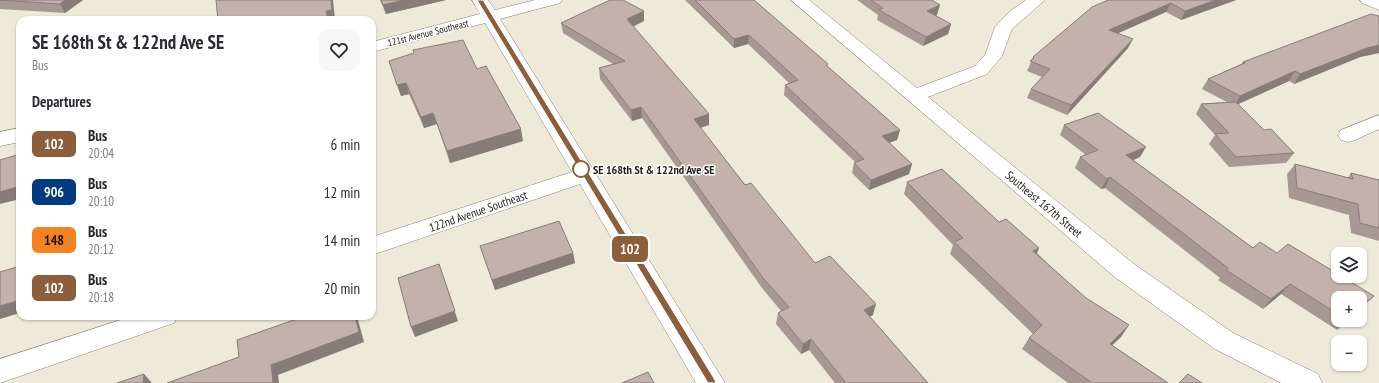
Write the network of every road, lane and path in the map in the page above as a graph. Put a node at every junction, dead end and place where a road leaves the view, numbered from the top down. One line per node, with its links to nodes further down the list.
1 (554, 0): 6 (street, 121st Avenue Southeast)
2 (798, 0): 8 (street, Southeast 167th Street)
3 (1037, 0): 8 (street)
4 (1368, 0): 5 (street)
5 (1379, 5)
6 (486, 9): 7 (street, 121st Avenue Southeast); 13 (street)
7 (376, 46)
8 (914, 96): 18 (street, Southeast 167th Street)
9 (1379, 121): 11 (street)
10 (16, 135): 12 (street)
11 (1348, 135)
12 (0, 140)
13 (585, 175): 14 (street, 122nd Avenue Southeast); 17 (street)
14 (376, 245)
15 (152, 320): 16 (street)
16 (0, 371)
17 (711, 383)
18 (1308, 383)

